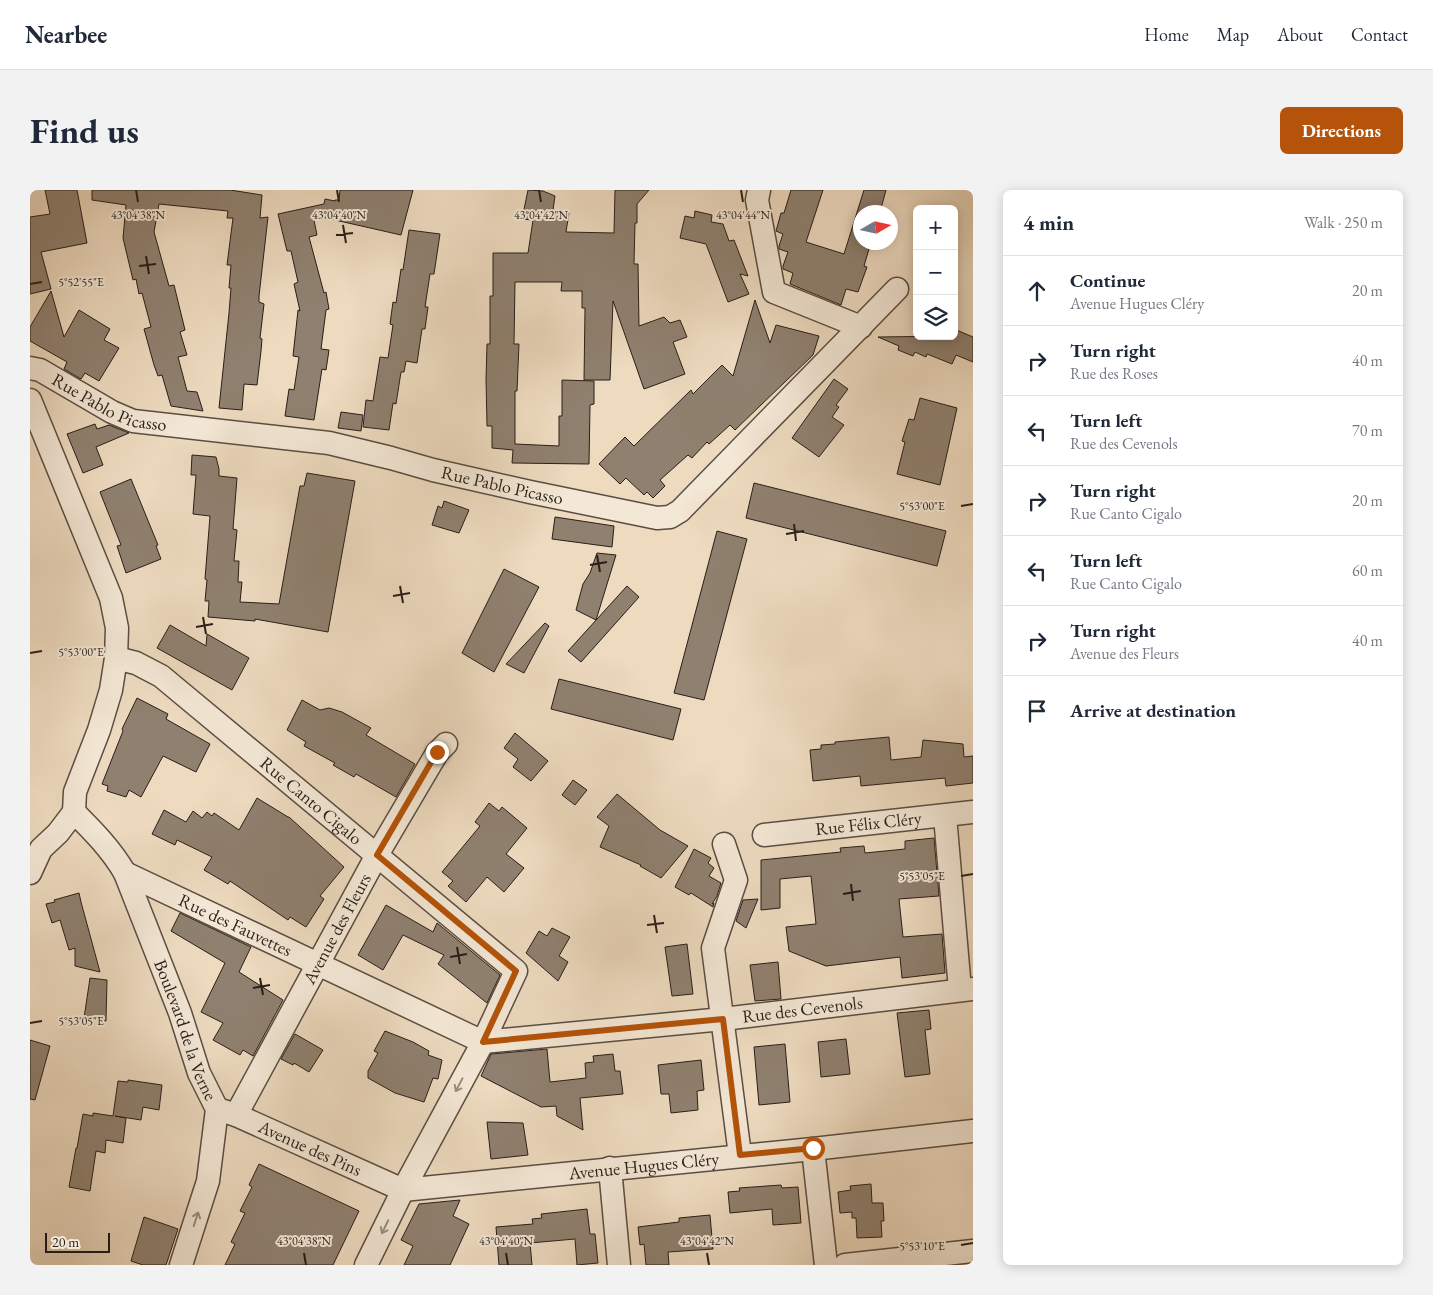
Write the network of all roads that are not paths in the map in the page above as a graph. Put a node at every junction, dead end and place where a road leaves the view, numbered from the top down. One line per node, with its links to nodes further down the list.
1 (759, 190): 3 (street)
2 (897, 289): 3 (street, Rue Pablo Picasso)
3 (861, 327): 4 (street, Rue Pablo Picasso)
4 (30, 368)
5 (30, 400): 6 (street)
6 (116, 658): 8 (street); 13 (street, Rue Canto Cigalo)
7 (446, 744): 13 (street, Avenue des Fleurs)
8 (74, 812): 14 (street); 15 (street, Boulevard de la Verne)
9 (973, 812): 10 (street, Rue Félix Cléry)
10 (945, 816): 11 (street, Rue Félix Cléry); 17 (street)
11 (764, 835)
12 (724, 844): 18 (street)
13 (377, 855): 16 (street, Avenue des Fleurs); 19 (street, Rue Canto Cigalo)
14 (30, 872)
15 (125, 872): 16 (street, Rue des Fauvettes); 20 (street, Boulevard de la Verne)
16 (318, 965): 19 (street, Rue des Fauvettes); 20 (street, Avenue des Fleurs)
17 (967, 989): 18 (street, Rue des Cevenols)
18 (723, 1019): 19 (street, Rue des Cevenols); 23 (street)
19 (483, 1042): 25 (street, Rue Canto Cigalo, one-way to 25)
20 (227, 1112): 25 (street, Avenue des Pins); 27 (street, Boulevard de la Verne, one-way to 20)
21 (973, 1131): 22 (street, Avenue Hugues Cléry)
22 (813, 1148): 23 (street, Avenue Hugues Cléry); 30 (street)
23 (740, 1155): 24 (street, Avenue Hugues Cléry)
24 (610, 1168): 25 (street, Avenue Hugues Cléry); 29 (street)
25 (403, 1190): 28 (street, Rue Canto Cigalo, one-way to 28)
26 (973, 1251): 31 (street)
27 (181, 1265)
28 (366, 1265)
29 (619, 1265)
30 (826, 1265)
31 (845, 1265)

